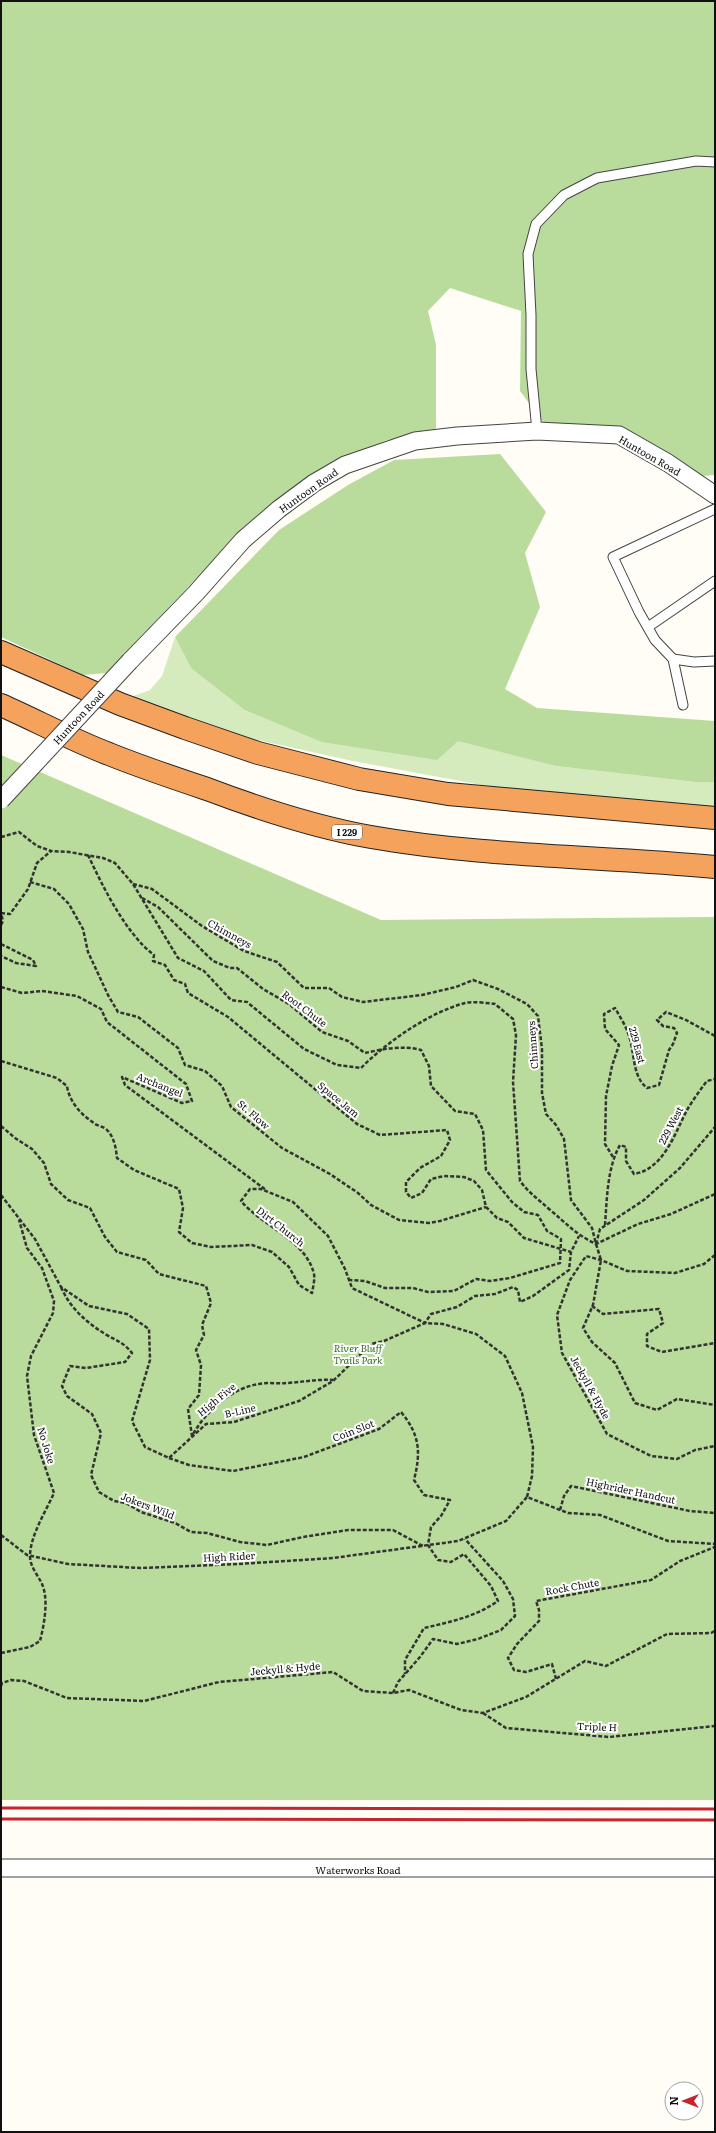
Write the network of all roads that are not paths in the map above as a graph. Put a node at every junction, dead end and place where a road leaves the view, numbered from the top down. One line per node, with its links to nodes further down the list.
1 (715, 162): 2 (lane)
2 (536, 431): 3 (street, Huntoon Road); 12 (street, Huntoon Road, bridge)
3 (715, 495)
4 (715, 509): 6 (lane)
5 (715, 582): 6 (lane)
6 (648, 627): 8 (lane)
7 (1, 652): 13 (highway)
8 (674, 659): 9 (lane); 11 (lane)
9 (715, 661)
10 (1, 705): 14 (highway, I 229)
11 (683, 705)
12 (1, 800)
13 (715, 818)
14 (715, 867)
15 (1, 1868): 16 (street, Waterworks Road)
16 (715, 1868)

